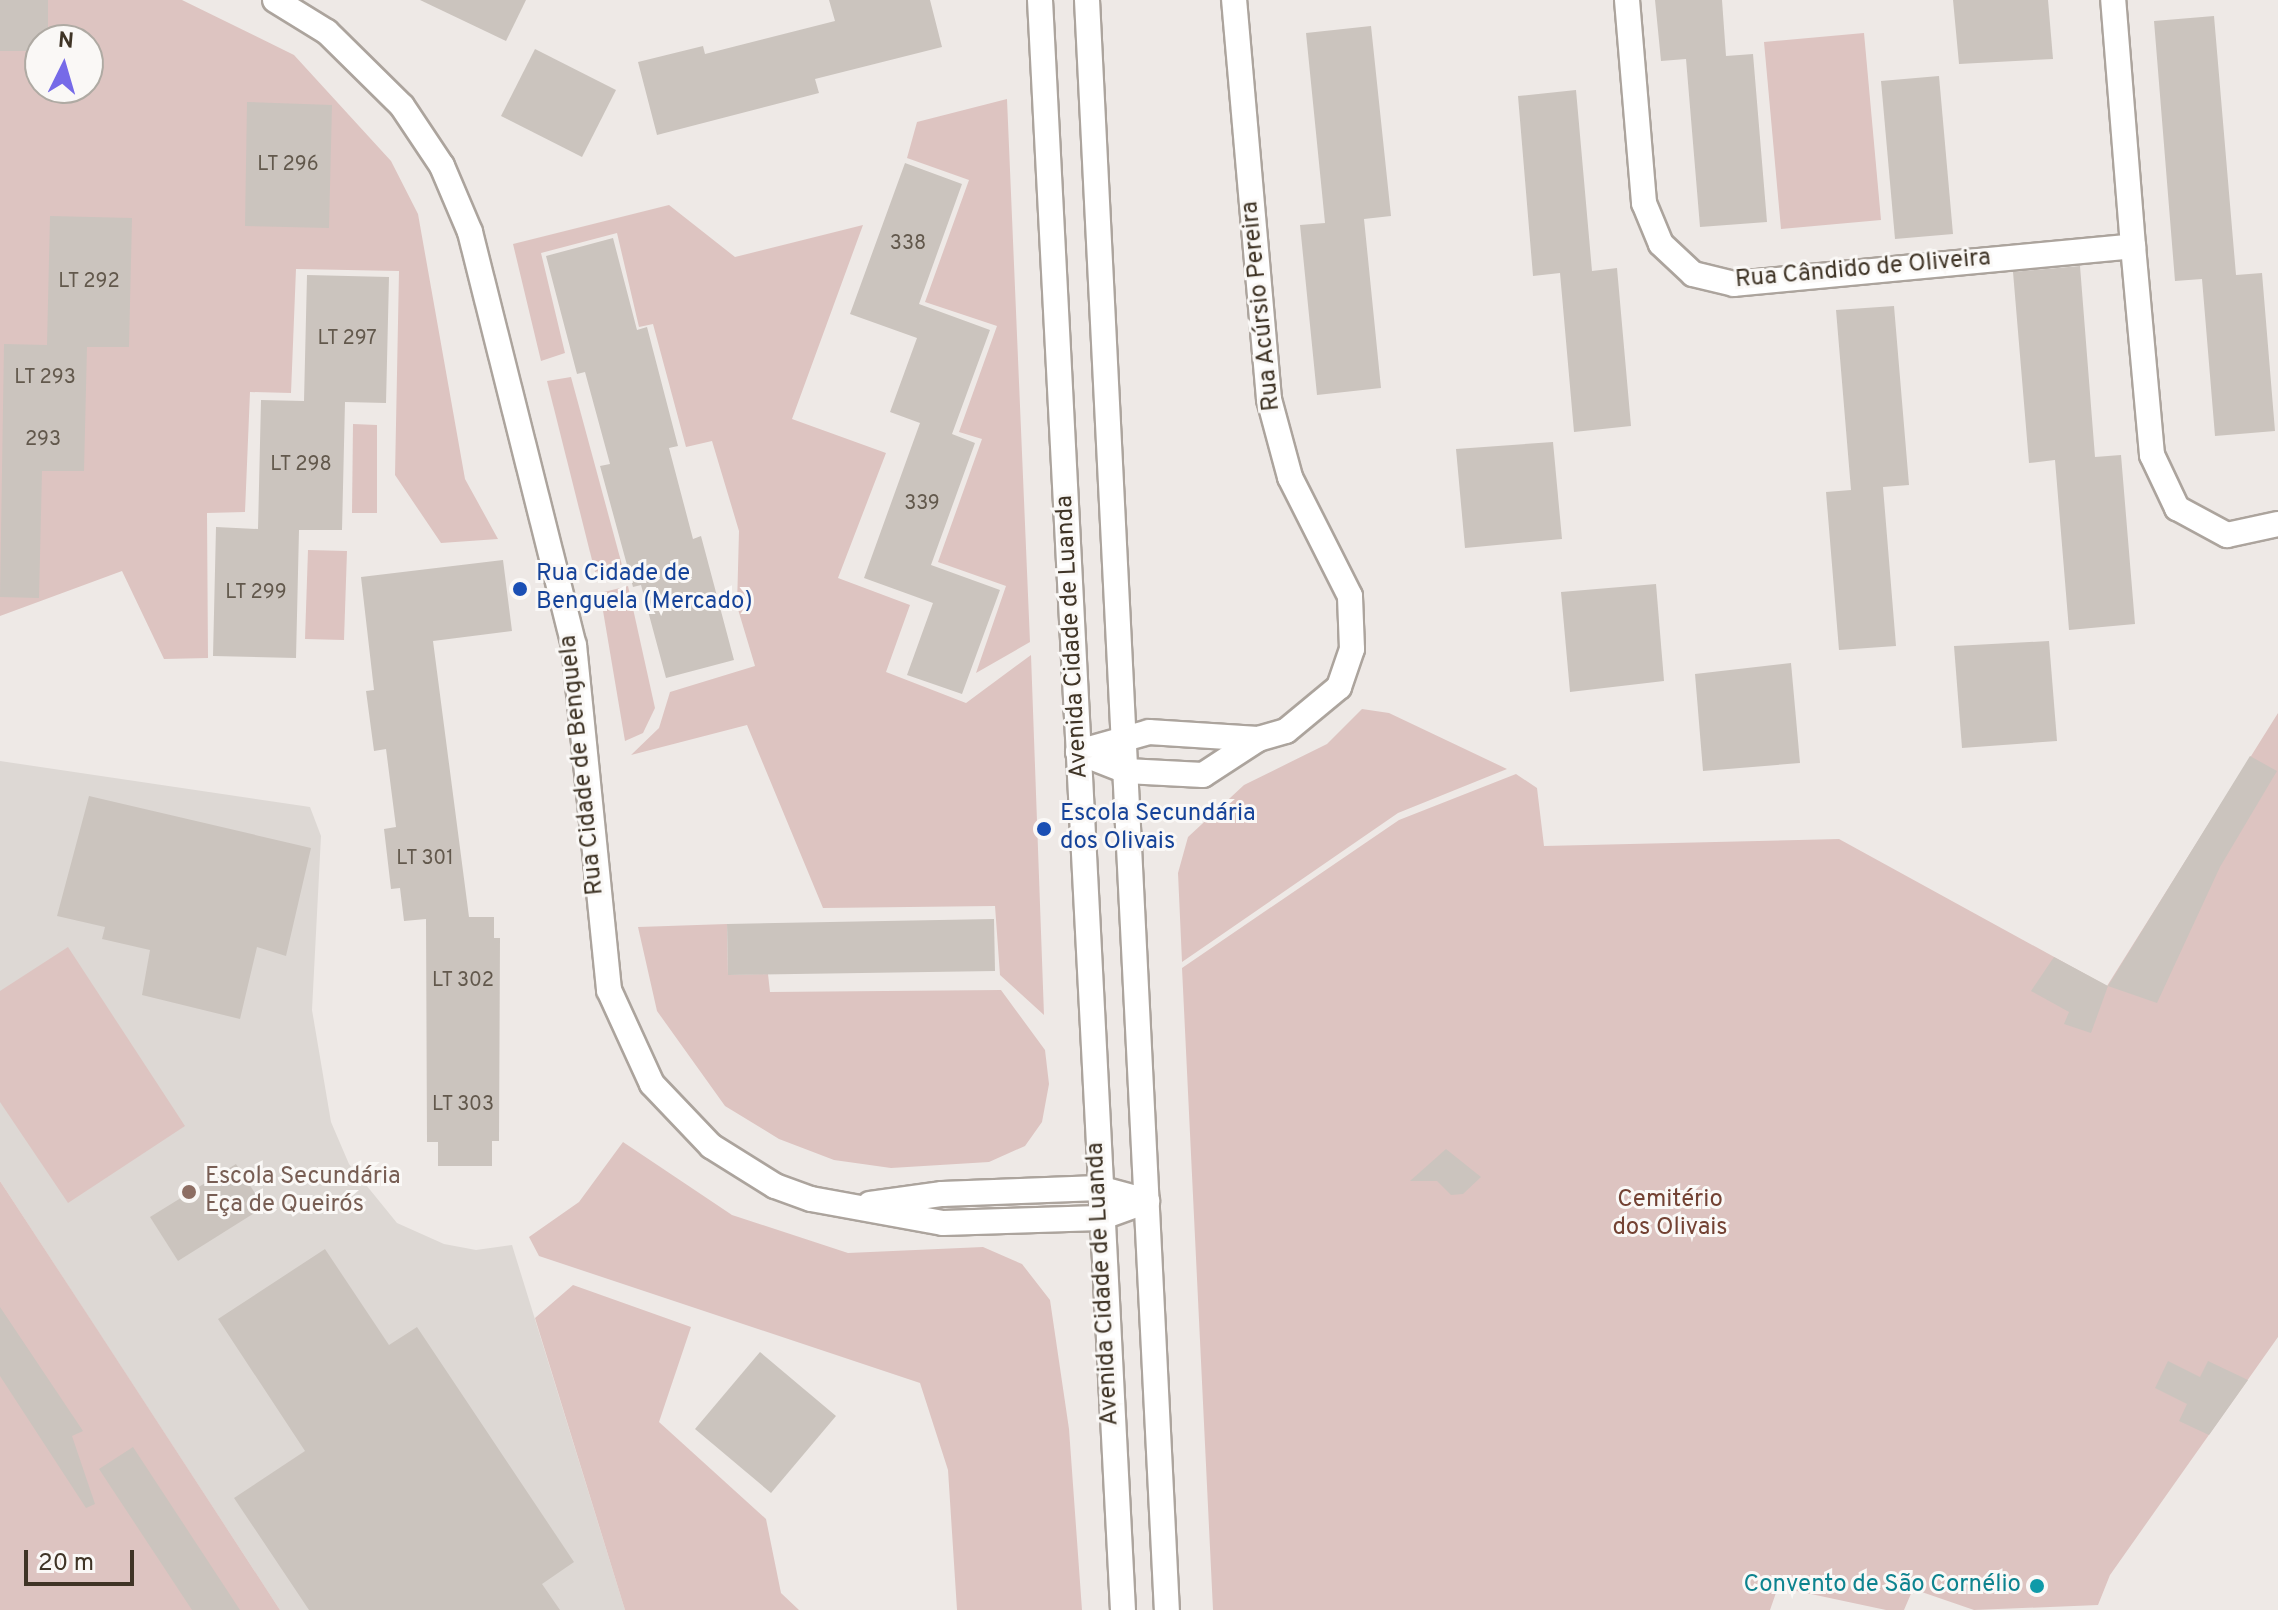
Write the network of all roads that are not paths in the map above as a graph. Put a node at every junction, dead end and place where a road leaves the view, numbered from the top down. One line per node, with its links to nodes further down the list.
1 (275, 0): 15 (street, Rua Cidade de Benguela)
2 (1040, 0): 11 (street, Avenida Cidade de Luanda)
3 (1087, 0): 9 (street, Avenida Cidade de Luanda)
4 (1234, 0): 10 (street, Rua Acúrsio Pereira)
5 (1627, 0): 7 (street, Rua Cândido de Oliveira)
6 (2113, 0): 7 (street)
7 (2133, 246): 8 (street)
8 (2278, 524)
9 (1125, 734): 10 (street, Rua Acúrsio Pereira); 11 (street, Rua Acúrsio Pereira); 12 (street, Avenida Cidade de Luanda)
10 (1258, 739): 12 (street, Rua Acúrsio Pereira)
11 (1078, 752): 12 (street, Rua Acúrsio Pereira); 13 (street, Avenida Cidade de Luanda)
12 (1126, 771): 14 (street, Avenida Cidade de Luanda)
13 (1099, 1188): 14 (street, Rua Cidade de Benguela); 15 (street, Rua Cidade de Benguela); 16 (street, Avenida Cidade de Luanda)
14 (1147, 1201): 16 (street, Rua Cidade de Benguela); 18 (street, Avenida Cidade de Luanda)
15 (848, 1207): 16 (street, Rua Cidade de Benguela)
16 (1100, 1218): 17 (street, Avenida Cidade de Luanda)
17 (1123, 1610)
18 (1167, 1610)

